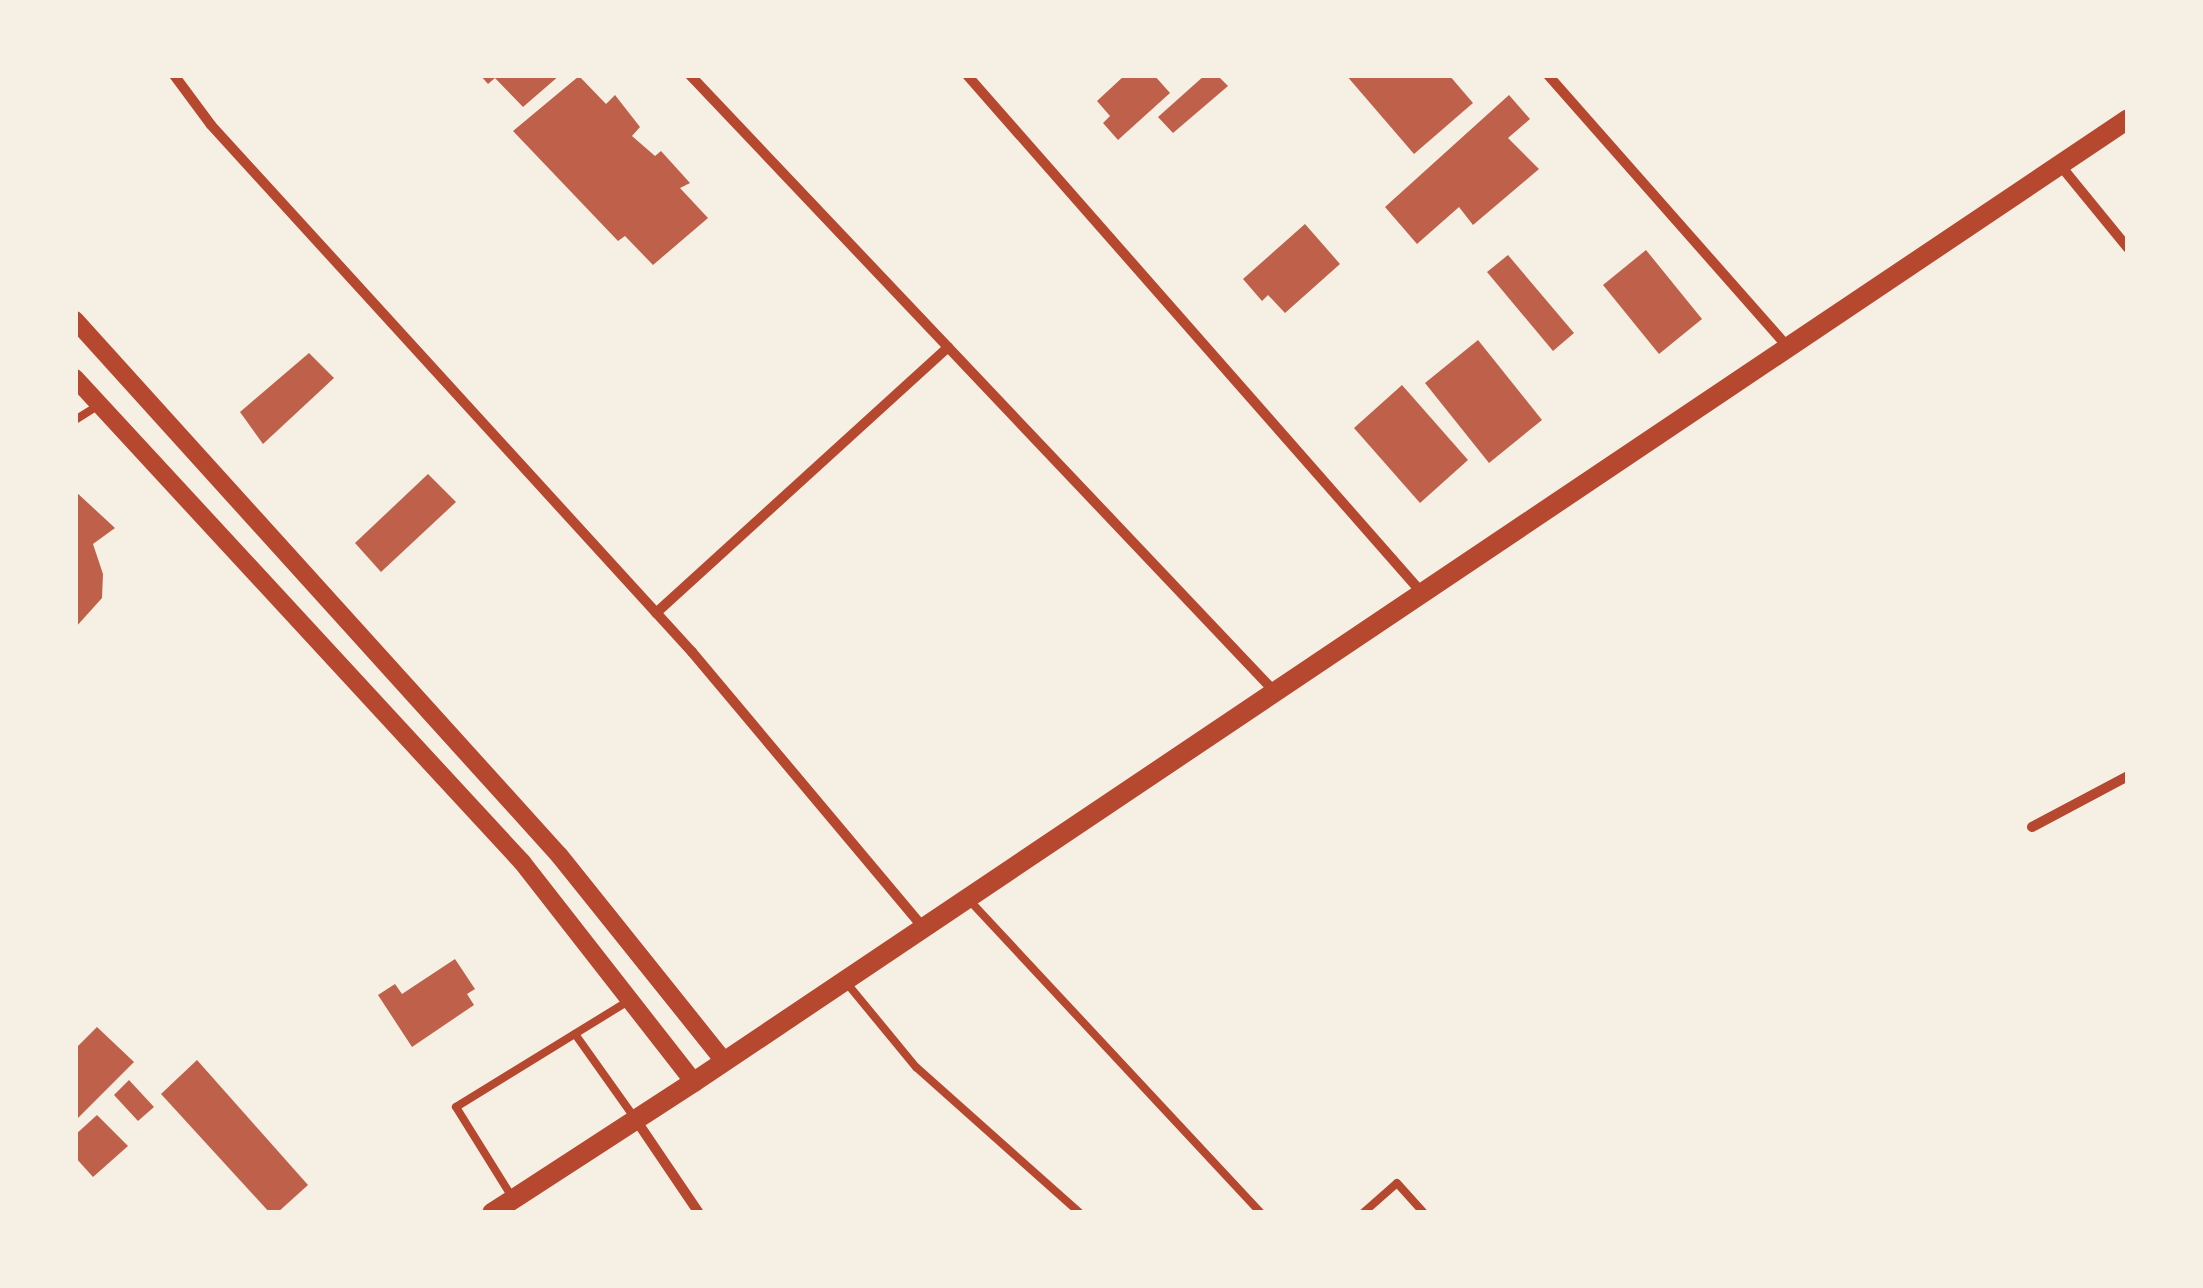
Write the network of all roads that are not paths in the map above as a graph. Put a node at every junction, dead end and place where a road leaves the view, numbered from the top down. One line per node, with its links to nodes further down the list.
1 (174, 75): 15 (street)
2 (690, 75): 9 (street)
3 (967, 75): 14 (street)
4 (1548, 75): 10 (street)
5 (2128, 119): 6 (main road)
6 (2060, 165): 7 (street); 10 (main road)
7 (2128, 248)
8 (75, 320): 24 (street)
9 (948, 347): 15 (street); 16 (street)
10 (1789, 348): 14 (main road)
11 (75, 378): 12 (street)
12 (100, 404): 13 (lane); 22 (street)
13 (75, 420)
14 (1422, 592): 16 (main road)
15 (656, 612): 20 (street)
16 (1274, 691): 19 (main road)
17 (2128, 776): 18 (street)
18 (2032, 827)
19 (967, 898): 20 (main road); 31 (lane)
20 (923, 927): 21 (main road)
21 (845, 980): 24 (main road); 30 (lane)
22 (630, 1000): 23 (lane); 25 (street)
23 (575, 1034): 26 (lane); 27 (lane)
24 (724, 1062): 25 (main road)
25 (694, 1082): 26 (main road)
26 (636, 1120): 27 (main road); 29 (street)
27 (514, 1199): 28 (main road)
28 (492, 1213)
29 (699, 1213)
30 (1080, 1213)
31 (1262, 1213)
32 (1363, 1213): 33 (lane)
33 (1424, 1213)

